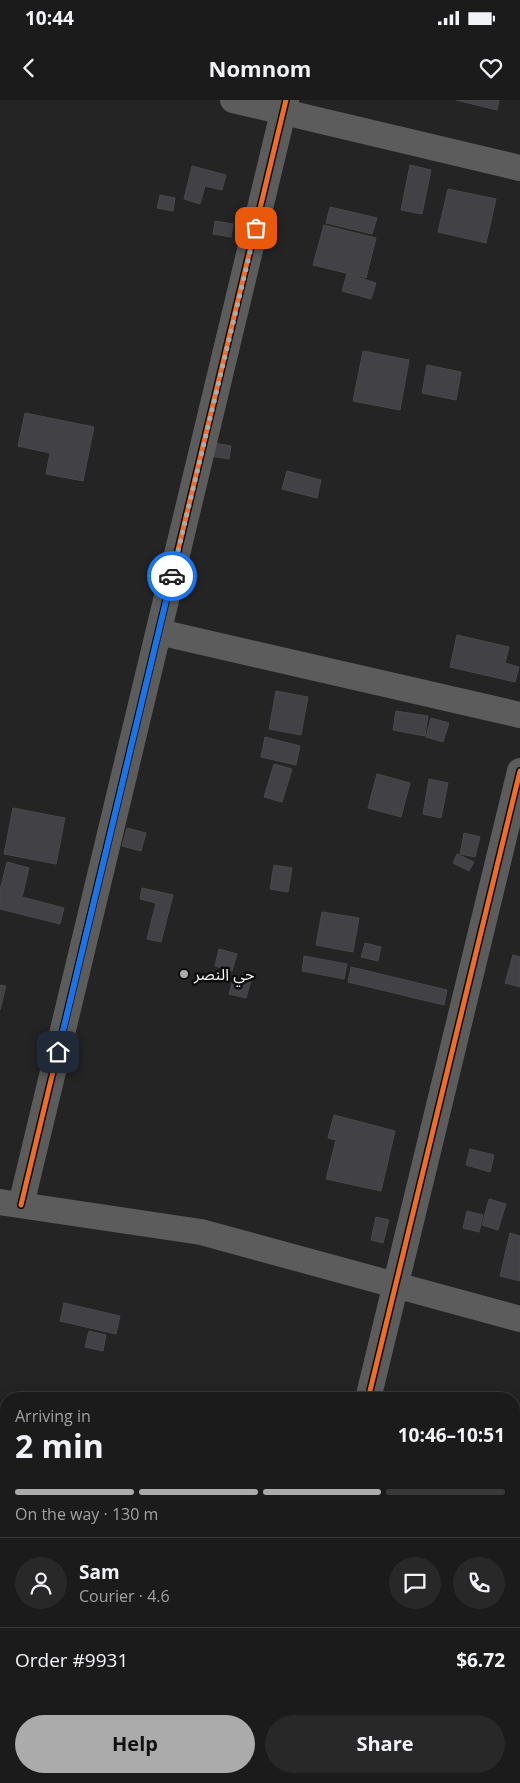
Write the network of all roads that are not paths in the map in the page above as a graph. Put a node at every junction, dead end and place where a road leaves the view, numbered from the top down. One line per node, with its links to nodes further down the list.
1 (234, 100): 2 (street)
2 (285, 106): 3 (street); 4 (street)
3 (520, 168)
4 (159, 632): 5 (street); 7 (street)
5 (520, 715)
6 (520, 771): 8 (street)
7 (10, 1203): 8 (street)
8 (394, 1284): 9 (street); 10 (street)
9 (520, 1318)
10 (370, 1392)

